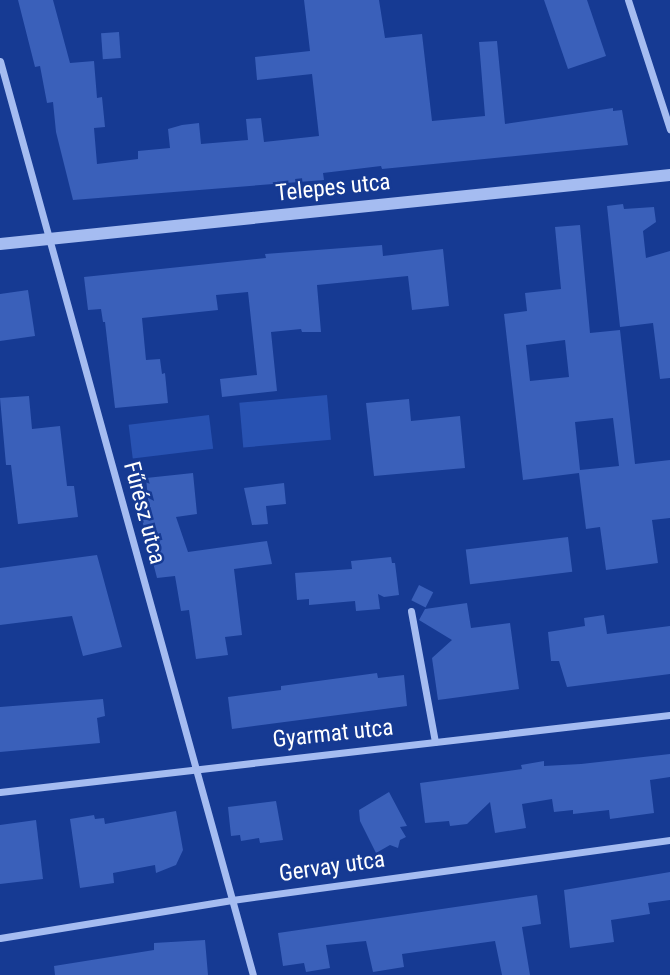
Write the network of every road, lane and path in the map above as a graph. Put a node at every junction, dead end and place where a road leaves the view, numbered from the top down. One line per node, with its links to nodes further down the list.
1 (628, 0): 3 (street)
2 (0, 61): 5 (street, Fűrész utca)
3 (670, 129)
4 (670, 175): 5 (street, Telepes utca)
5 (48, 239): 6 (street, Telepes utca); 10 (street, Fűrész utca)
6 (0, 244)
7 (411, 611): 9 (street)
8 (670, 715): 9 (street, Gyarmat utca)
9 (436, 742): 10 (street, Gyarmat utca)
10 (195, 769): 11 (street, Gyarmat utca); 13 (street, Fűrész utca)
11 (0, 792)
12 (670, 840): 13 (street, Gervay utca)
13 (232, 900): 14 (street, Gervay utca); 15 (street, Fűrész utca)
14 (0, 938)
15 (253, 975)

